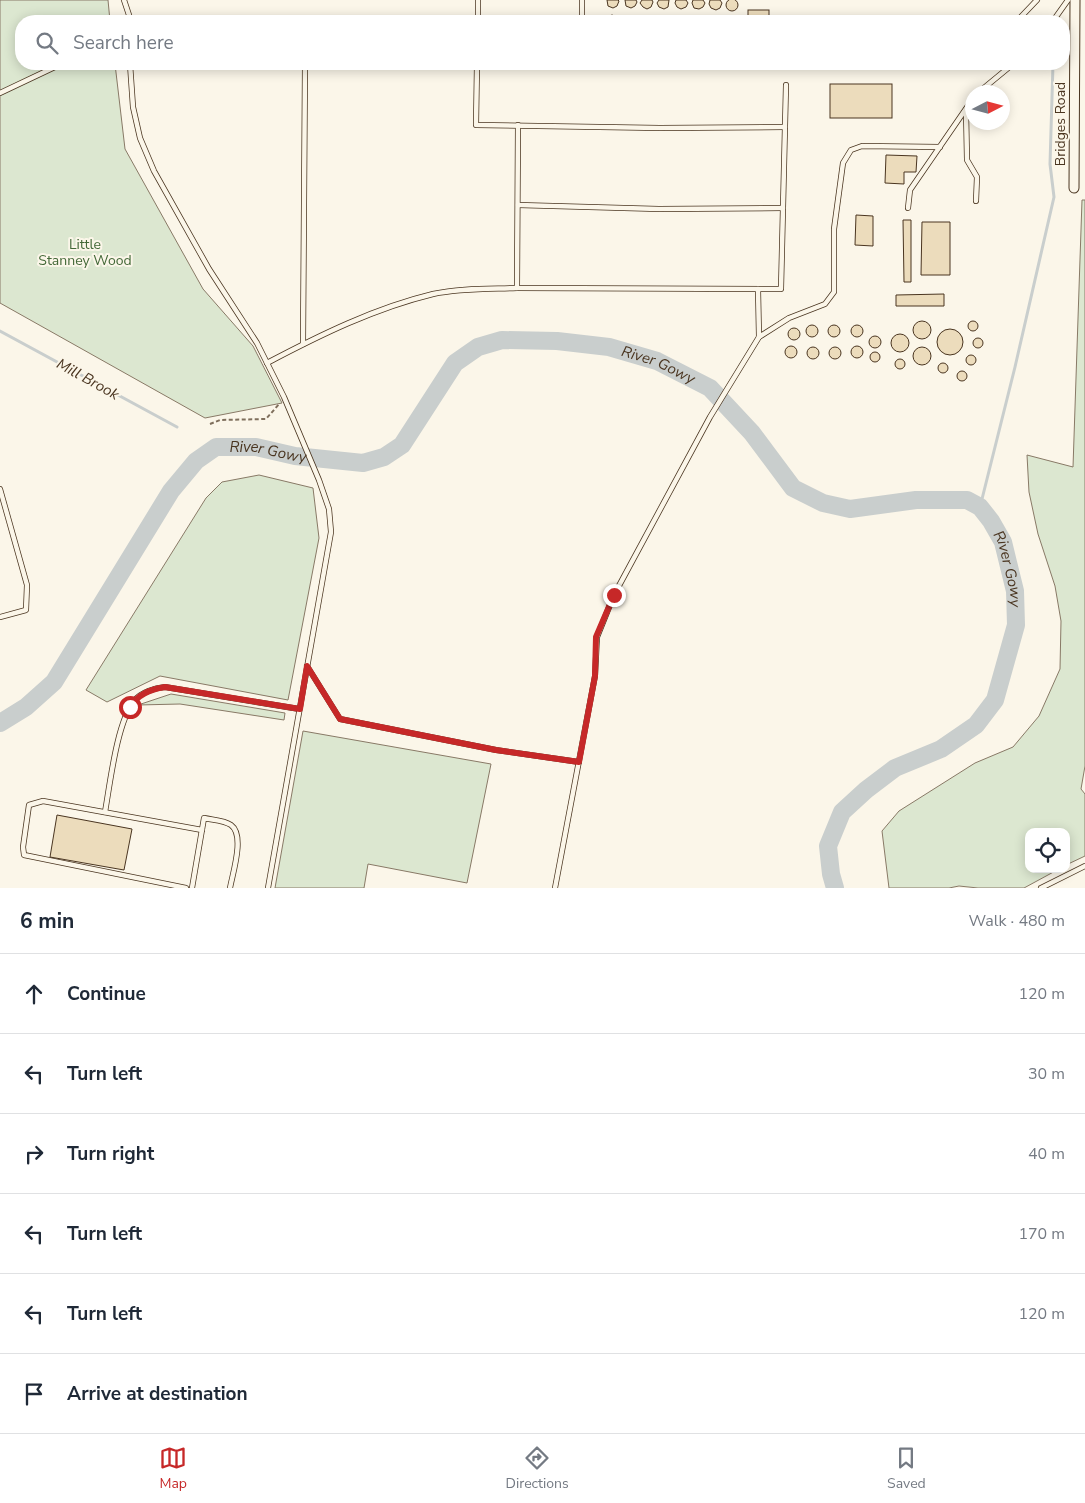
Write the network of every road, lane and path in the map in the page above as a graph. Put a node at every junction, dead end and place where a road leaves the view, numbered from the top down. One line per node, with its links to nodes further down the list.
1 (124, 0): 7 (lane)
2 (478, 0): 8 (lane)
3 (582, 0): 9 (lane)
4 (1037, 0): 10 (lane)
5 (1067, 0): 11 (lane)
6 (1075, 0): 25 (street, Bridges Road)
7 (129, 15)
8 (478, 15)
9 (582, 15)
10 (1023, 15)
11 (1057, 15)
12 (49, 70): 19 (lane)
13 (130, 70): 34 (lane)
14 (304, 70): 33 (lane)
15 (477, 70): 21 (lane)
16 (1006, 70): 18 (lane)
17 (786, 85): 22 (lane)
18 (988, 85)
19 (0, 93)
20 (965, 110): 24 (lane)
21 (518, 125): 22 (lane); 27 (lane)
22 (785, 127): 28 (lane)
23 (966, 130): 26 (lane)
24 (940, 147): 29 (lane); 32 (lane)
25 (1074, 188)
26 (976, 201)
27 (518, 205): 28 (lane); 30 (lane)
28 (783, 208): 31 (lane)
29 (908, 208)
30 (517, 288): 31 (lane); 33 (lane)
31 (758, 289): 32 (lane)
32 (759, 337): 41 (lane)
33 (303, 344): 34 (lane)
34 (267, 362): 35 (lane)
35 (284, 397): 36 (path); 39 (lane)
36 (210, 424)
37 (0, 489): 38 (lane)
38 (0, 618)
39 (307, 666): 40 (lane); 41 (lane)
40 (300, 709): 42 (lane); 48 (lane)
41 (579, 762): 49 (lane)
42 (105, 812): 43 (lane); 45 (lane)
43 (202, 830): 46 (lane); 47 (lane)
44 (1085, 866): 50 (lane)
45 (186, 888)
46 (192, 888)
47 (230, 888)
48 (268, 888)
49 (555, 888)
50 (1041, 888)

